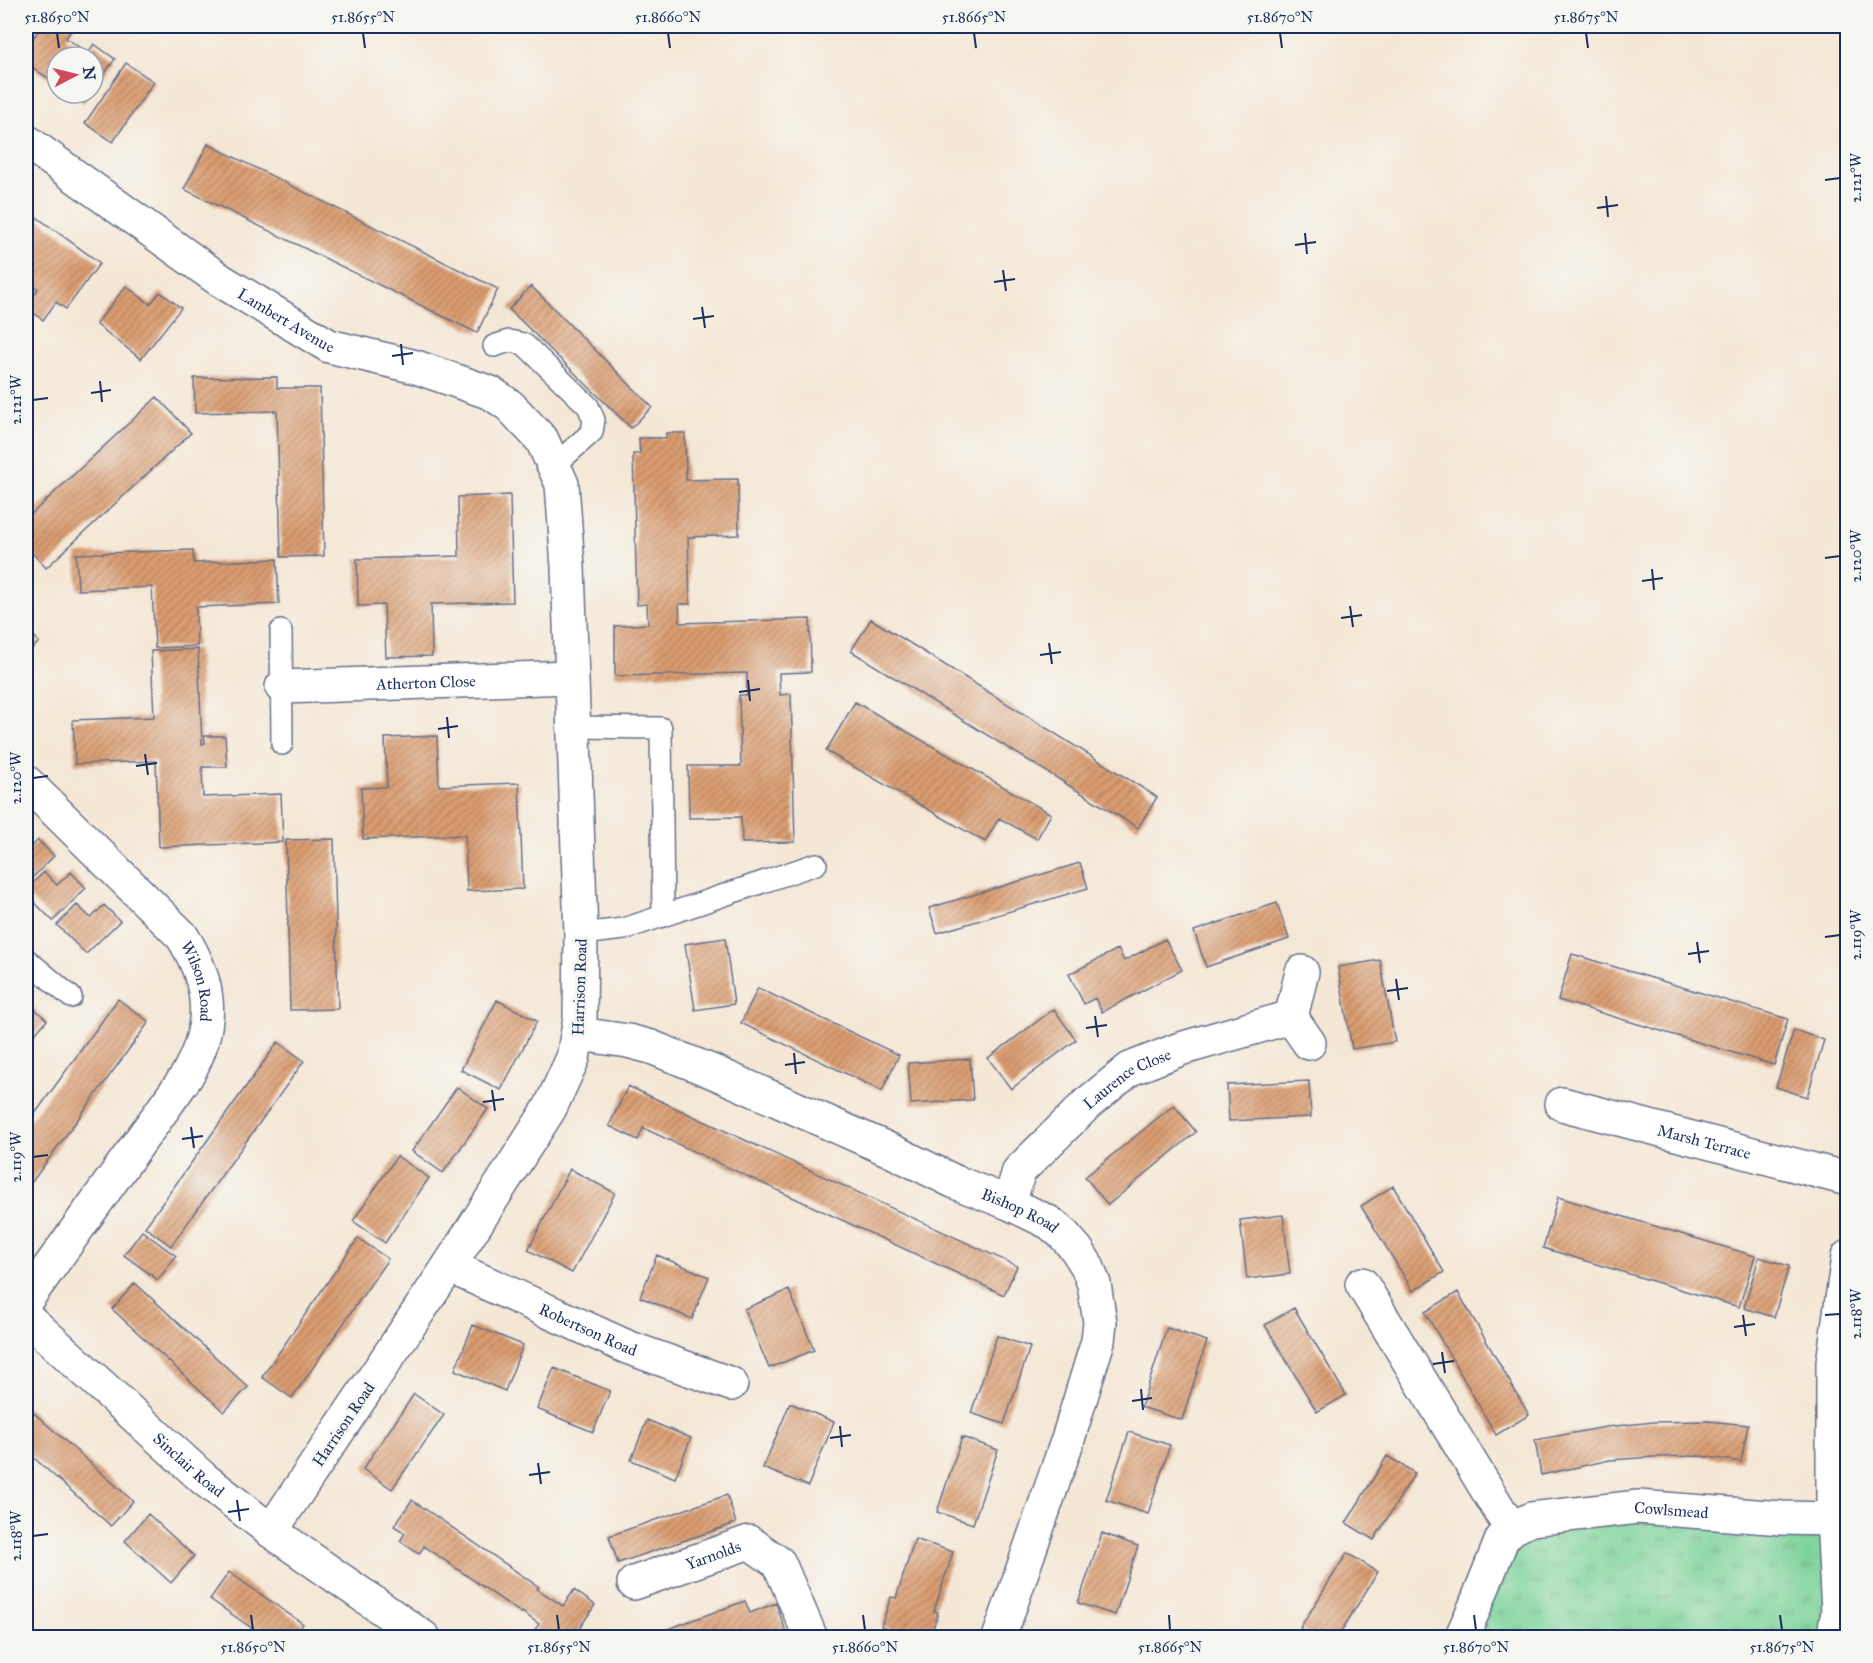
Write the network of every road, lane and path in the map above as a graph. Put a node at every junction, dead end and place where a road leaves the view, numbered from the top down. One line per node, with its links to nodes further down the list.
1 (26, 141): 3 (street, Lambert Avenue)
2 (494, 346): 3 (lane)
3 (555, 465): 5 (street, Harrison Road)
4 (281, 631): 6 (lane)
5 (572, 677): 6 (street, Atherton Close); 7 (street, Harrison Road)
6 (282, 687): 8 (lane)
7 (573, 727): 11 (lane); 12 (street, Harrison Road)
8 (282, 744)
9 (26, 782): 23 (street, Wilson Road)
10 (816, 864): 11 (lane)
11 (663, 916): 12 (lane)
12 (581, 934): 16 (street, Harrison Road)
13 (26, 959): 15 (lane)
14 (1302, 972): 19 (street, Laurence Close)
15 (71, 997)
16 (579, 1034): 19 (street, Bishop Road); 21 (street, Harrison Road)
17 (1562, 1104): 18 (street, Marsh Terrace)
18 (1848, 1179)
19 (1009, 1203): 32 (street, Bishop Road)
20 (1848, 1257): 26 (street)
21 (449, 1266): 25 (street, Robertson Road); 28 (street, Harrison Road)
22 (1362, 1284): 27 (street)
23 (26, 1300)
24 (26, 1317): 28 (street, Sinclair Road)
25 (731, 1384)
26 (1840, 1514): 27 (street, Cowlsmead); 34 (street)
27 (1511, 1529): 33 (street)
28 (272, 1531): 30 (street, Sinclair Road)
29 (634, 1583): 31 (street, Yarnolds)
30 (424, 1638)
31 (811, 1638)
32 (999, 1638)
33 (1461, 1638)
34 (1833, 1638)

